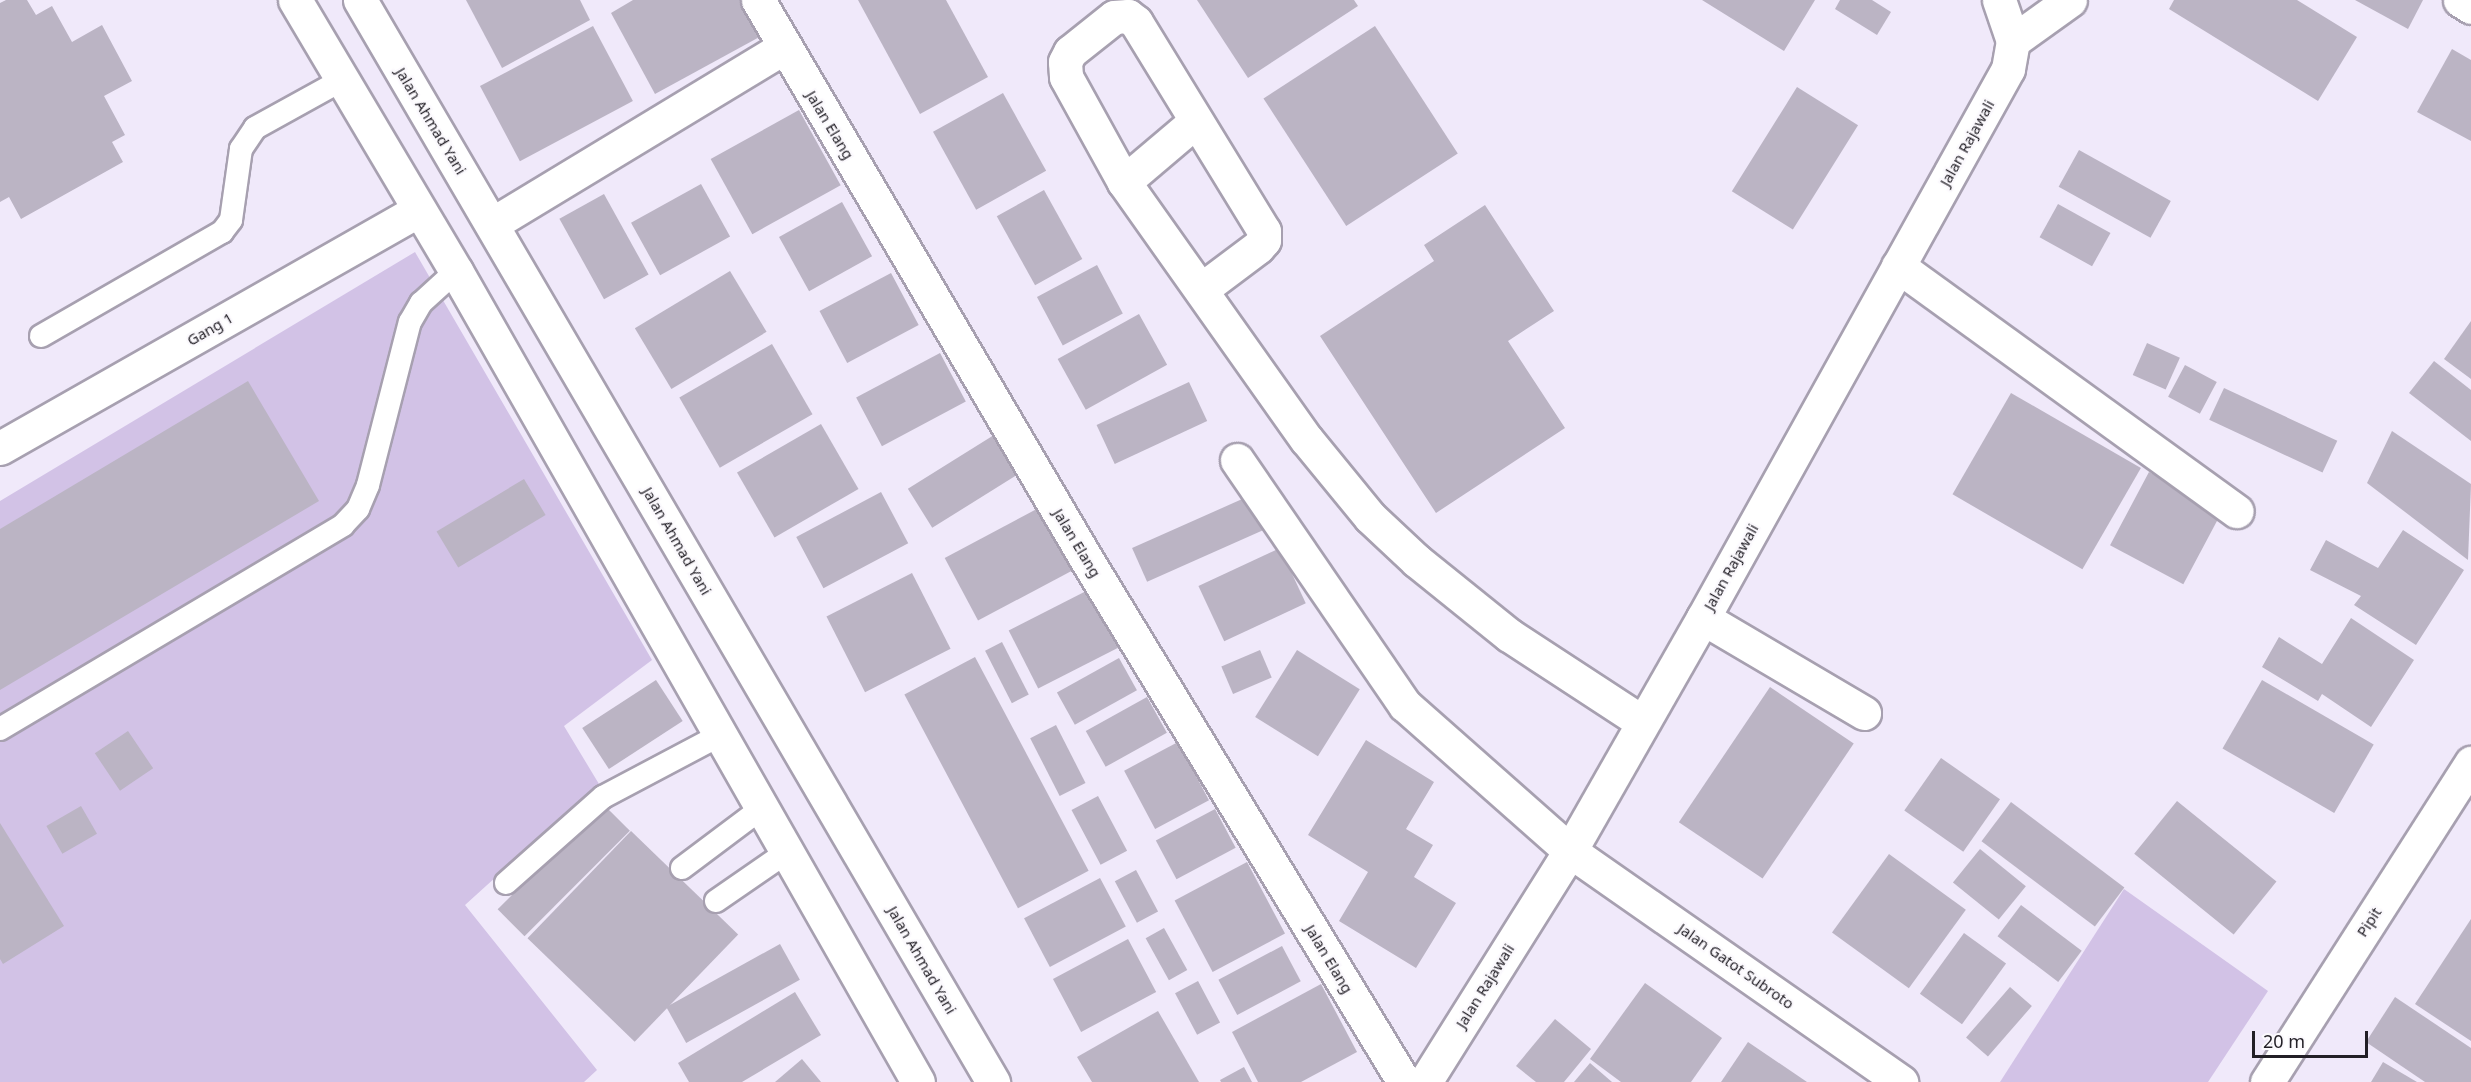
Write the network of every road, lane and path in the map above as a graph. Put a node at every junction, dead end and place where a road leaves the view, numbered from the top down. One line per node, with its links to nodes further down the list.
1 (295, 0): 10 (street)
2 (360, 0): 14 (street, Jalan Ahmad Yani)
3 (758, 0): 9 (street, Jalan Elang)
4 (1999, 0): 8 (street)
5 (2070, 0): 8 (street)
6 (2460, 0): 7 (street)
7 (2471, 7)
8 (2013, 41): 15 (street, Jalan Rajawali)
9 (784, 47): 14 (street); 36 (street, Jalan Elang)
10 (342, 80): 13 (street); 18 (lane)
11 (1196, 121): 12 (street); 12 (street); 17 (street)
12 (1124, 182): 17 (street)
13 (419, 210): 16 (street); 19 (street, Gang 1)
14 (492, 224): 35 (street, Jalan Ahmad Yani)
15 (1898, 266): 21 (street); 22 (street, Jalan Rajawali)
16 (456, 271): 25 (lane); 26 (street)
17 (1202, 289): 24 (street)
18 (41, 336)
19 (0, 448)
20 (1237, 460): 29 (street, Jalan Gatot Subroto)
21 (2237, 511)
22 (1702, 618): 23 (street); 24 (street, Jalan Rajawali)
23 (1864, 713)
24 (1642, 722): 29 (street, Jalan Rajawali)
25 (0, 729)
26 (720, 735): 28 (street); 32 (lane)
27 (2471, 763): 39 (street, Pipit)
28 (762, 808): 30 (street); 31 (lane)
29 (1570, 851): 37 (street, Jalan Rajawali); 38 (street, Jalan Gatot Subroto)
30 (787, 852): 33 (lane); 34 (street)
31 (682, 868)
32 (506, 883)
33 (716, 901)
34 (918, 1082)
35 (993, 1082)
36 (1404, 1082)
37 (1425, 1082)
38 (1900, 1082)
39 (2267, 1082)

